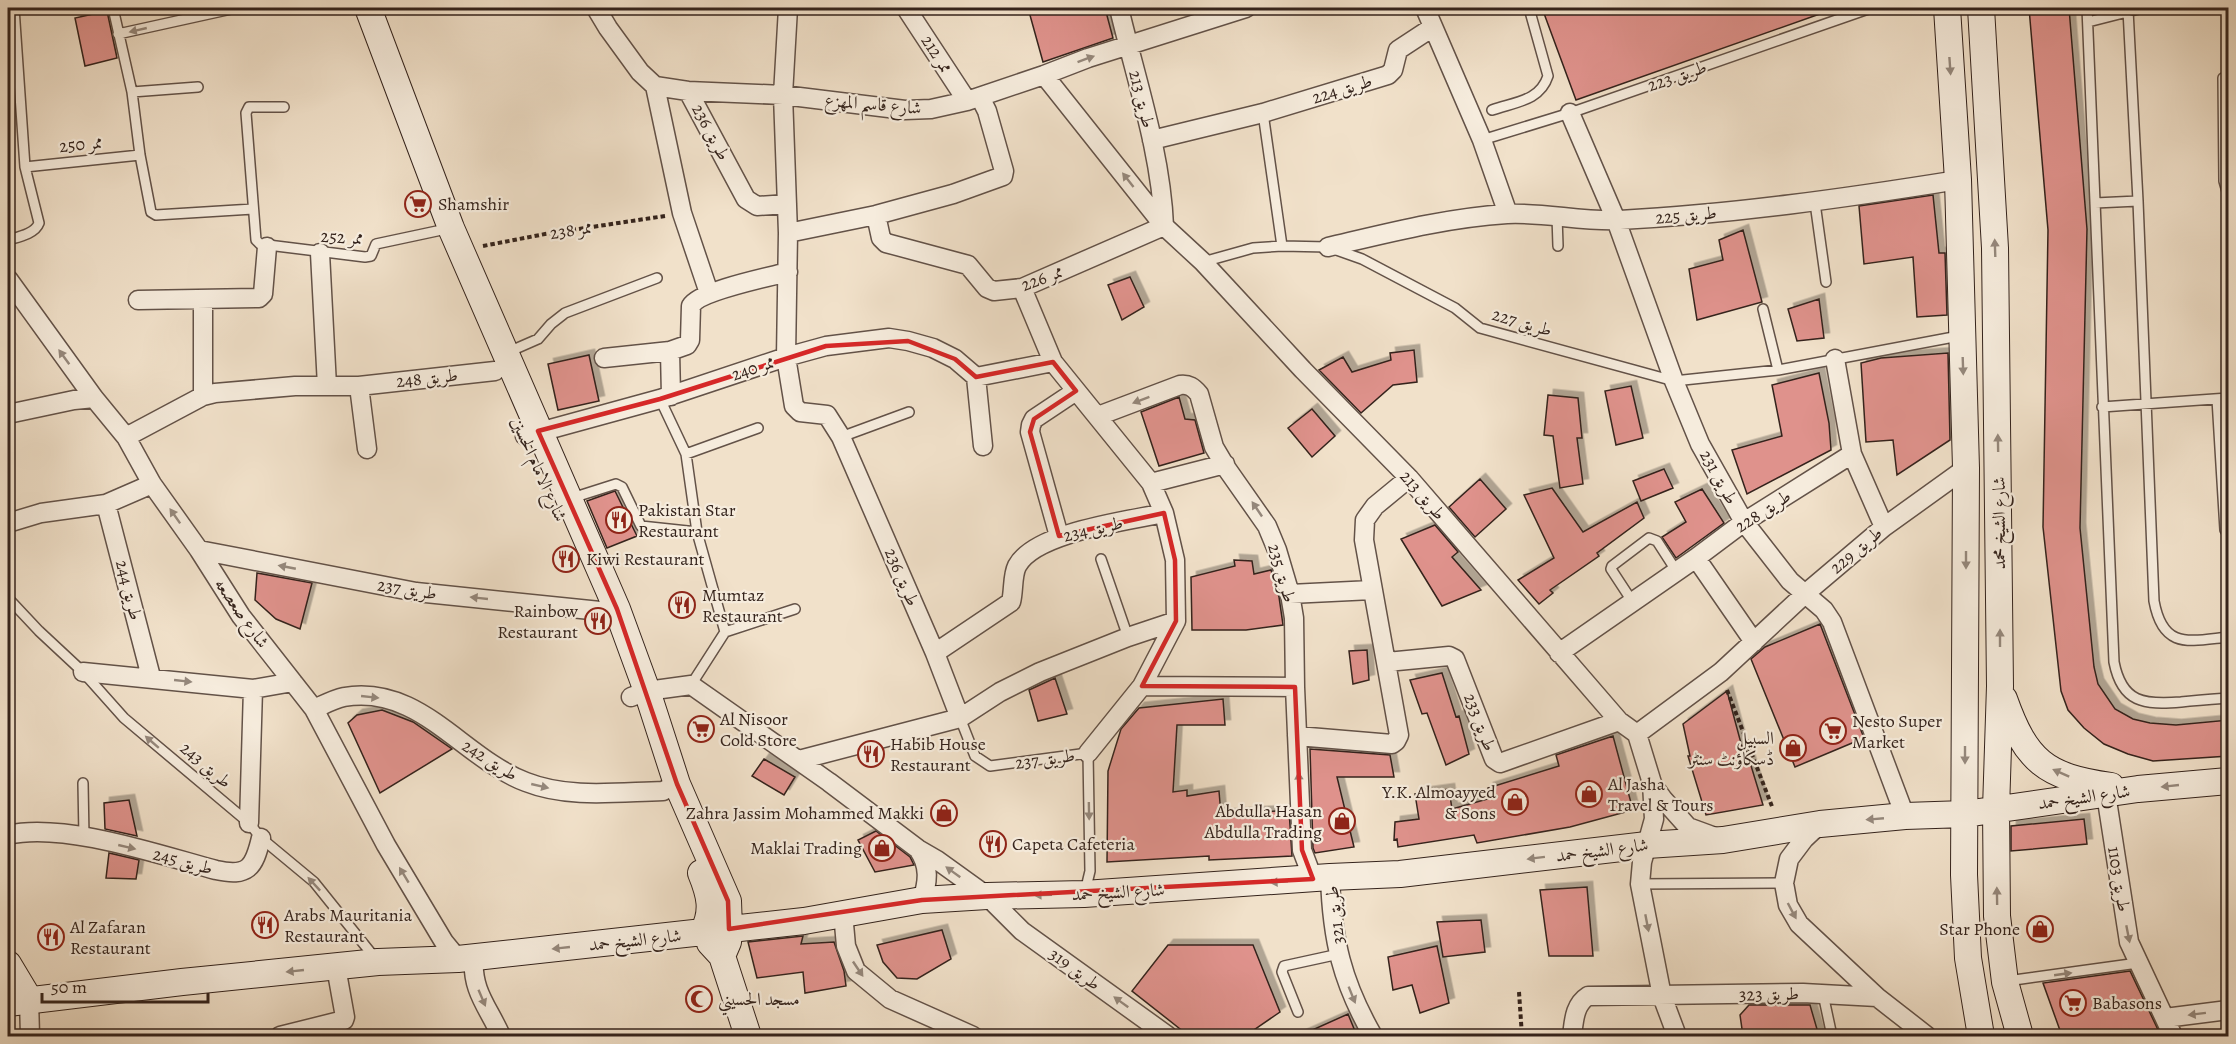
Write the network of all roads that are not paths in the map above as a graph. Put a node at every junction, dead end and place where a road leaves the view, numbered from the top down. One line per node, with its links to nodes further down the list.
1 (14, 8): 38 (lane)
2 (113, 8): 21 (lane)
3 (236, 8): 21 (lane, one-way to 21)
4 (351, 8): 53 (street, شارع الامام الحسين)
5 (368, 8): 53 (street, شارع الامام الحسين)
6 (596, 8): 25 (street)
7 (788, 8): 29 (street, طريق 236)
8 (906, 8): 30 (street, ممر 212)
9 (1119, 8): 22 (street, طريق 213)
10 (1246, 8): 22 (street, شارع قاسم المهزع)
11 (1425, 8): 20 (street)
12 (1529, 8): 32 (lane)
13 (1871, 8): 34 (lane, طريق 223)
14 (1947, 8): 39 (street, شارع الشيخ محمد, one-way to 39)
15 (1982, 8): 138 (street, شارع الشيخ محمد, one-way to 15)
16 (2087, 8): 19 (lane)
17 (2143, 8): 18 (lane)
18 (2128, 10): 19 (lane); 41 (lane)
19 (2088, 22): 43 (lane)
20 (1433, 27): 33 (street, طريق 224); 36 (street)
21 (118, 34): 28 (lane)
22 (1128, 45): 23 (street, شارع قاسم المهزع, one-way to 22); 35 (street, طريق 213)
23 (1044, 75): 30 (street, شارع قاسم المهزع); 50 (street, طريق 213, one-way to 23)
24 (2223, 78): 40 (lane)
25 (655, 86): 27 (street, شارع قاسم المهزع); 65 (street)
26 (198, 87): 28 (lane)
27 (688, 91): 29 (street, شارع قاسم المهزع); 44 (street, طريق 236)
28 (132, 92): 37 (lane)
29 (783, 95): 30 (street, شارع قاسم المهزع); 44 (street, طريق 236)
30 (973, 99): 47 (street)
31 (284, 106): 45 (lane)
32 (1492, 110)
33 (1263, 113): 35 (street, طريق 224); 54 (lane)
34 (1570, 113): 36 (lane, طريق 223); 49 (street, طريق 231)
35 (1152, 140): 50 (street, طريق 213)
36 (1482, 140): 46 (street)
37 (140, 154): 38 (lane, ممر 250); 45 (lane)
38 (25, 167): 52 (lane)
39 (1958, 180): 42 (street, طريق 225); 69 (street, شارع الشيخ محمد)
40 (2229, 195)
41 (2138, 201): 43 (lane); 87 (lane)
42 (1815, 202): 49 (street, طريق 225); 63 (lane)
43 (2095, 203): 88 (lane)
44 (787, 204): 51 (street, طريق 236)
45 (254, 209): 56 (lane)
46 (1508, 214): 48 (street, طريق 225); 57 (street, طريق 225)
47 (876, 215): 51 (street); 64 (street, ممر 226)
48 (1557, 216): 49 (street, طريق 225); 55 (lane)
49 (1616, 220): 78 (street, طريق 231)
50 (1164, 226): 59 (street, طريق 213); 64 (street, ممر 226)
51 (788, 233): 60 (street, طريق 236)
52 (8, 240)
53 (449, 242): 58 (lane, ممر 252); 76 (street, شارع الامام الحسين)
54 (1282, 246): 57 (lane, طريق 227); 59 (lane, طريق 227)
55 (1558, 246)
56 (267, 247): 58 (lane, ممر 252); 66 (street)
57 (1328, 247): 78 (lane, طريق 227)
58 (320, 253): 79 (street)
59 (1203, 261): 102 (street, طريق 213)
60 (788, 272): 65 (street); 71 (street, طريق 236)
61 (657, 278): 76 (lane)
62 (8, 279): 83 (street, شارع صعصعه, one-way to 62)
63 (1826, 282)
64 (1022, 288): 74 (street)
65 (709, 294): 70 (street)
66 (203, 299): 67 (street); 82 (street)
67 (138, 300)
68 (1763, 309): 75 (lane)
69 (1962, 336): 73 (lane, طريق 227); 101 (street, شارع الشيخ محمد, one-way to 101)
70 (670, 351): 72 (street); 84 (street)
71 (786, 357): 77 (street, ممر 240); 84 (street, ممر 240); 95 (street, طريق 236)
72 (604, 358)
73 (1835, 359): 75 (lane, طريق 227); 99 (street)
74 (1053, 362): 77 (street); 81 (street)
75 (1778, 370): 78 (lane, طريق 227)
76 (504, 371): 80 (street, طريق 248); 93 (street, شارع الامام الحسين)
77 (976, 377): 96 (street)
78 (1674, 381): 108 (street, طريق 231)
79 (327, 386): 80 (street, طريق 248); 82 (street, طريق 248)
80 (359, 386): 97 (street)
81 (1076, 391): 91 (street); 113 (street)
82 (203, 396): 94 (street, طريق 248)
83 (94, 398): 90 (street); 94 (street, شارع صعصعه)
84 (665, 398): 93 (street, ممر 240); 98 (lane)
85 (2229, 398): 86 (lane)
86 (2217, 399): 87 (lane); 112 (lane)
87 (2146, 405): 88 (lane); 128 (lane)
88 (2102, 407): 142 (lane)
89 (909, 412): 95 (lane)
90 (8, 414)
91 (1098, 416): 100 (street, طريق 235, one-way to 91); 103 (street)
92 (758, 428): 98 (lane)
93 (532, 434): 105 (street, شارع الامام الحسين); 124 (street, شارع الامام الحسين)
94 (126, 437): 104 (street, شارع صعصعه)
95 (842, 437): 130 (street, طريق 236)
96 (983, 446)
97 (368, 449)
98 (686, 454): 111 (lane)
99 (1851, 454): 108 (street, طريق 228); 110 (street)
100 (1225, 464): 103 (street); 120 (street, طريق 235, one-way to 100)
101 (1966, 468): 110 (street, طريق 229); 157 (street, شارع الشيخ محمد, one-way to 157)
102 (1409, 478): 118 (street); 131 (street, طريق 213)
103 (1151, 483): 107 (street)
104 (152, 484): 106 (street); 114 (street, شارع صعصعه, one-way to 104)
105 (568, 499): 111 (lane); 124 (street, شارع الامام الحسين)
106 (106, 504): 109 (street); 134 (street, طريق 244)
107 (1164, 513): 113 (street, طريق 234); 125 (street)
108 (1744, 522): 115 (street, طريق 228); 119 (street, طريق 231)
109 (8, 523)
110 (1884, 527): 119 (street, طريق 229)
111 (697, 532): 126 (lane)
112 (2229, 535)
113 (1059, 536): 130 (street, طريق 234)
114 (199, 550): 124 (street, طريق 237, one-way to 114); 135 (street, شارع صعصعه)
115 (1696, 558): 117 (street, طريق 228); 129 (street)
116 (1101, 559): 127 (lane, طريق 234)
117 (1677, 572): 122 (street, طريق 228); 122 (lane)
118 (1372, 590): 120 (street); 132 (street)
119 (1806, 593): 129 (street, طريق 229); 158 (street, طريق 231)
120 (1290, 594): 139 (street, طريق 235)
121 (8, 597): 133 (lane, طريق 243)
122 (1632, 601): 131 (street, طريق 228)
123 (795, 609): 126 (lane)
124 (608, 610): 141 (street, شارع الامام الحسين)
125 (1176, 621): 127 (street); 137 (street)
126 (725, 632): 136 (lane)
127 (1128, 637): 144 (street)
128 (2229, 638)
129 (1754, 642): 146 (street, طريق 229)
130 (935, 653): 144 (street, طريق 236)
131 (1559, 653): 145 (street, طريق 213)
132 (1387, 662): 145 (street, طريق 233); 147 (street)
133 (83, 672): 134 (street); 159 (lane, طريق 243, one-way to 133)
134 (151, 677): 140 (street, one-way to 140)
135 (292, 682): 140 (street); 143 (street, شارع صعصعه)
136 (691, 685): 141 (street); 149 (street)
137 (1142, 686): 139 (street); 148 (street)
138 (2000, 686): 154 (street, one-way to 138); 156 (street, شارع الشيخ محمد)
139 (1295, 687): 147 (street, طريق 235)
140 (253, 689): 159 (street)
141 (639, 694): 153 (street, شارع الامام الحسين)
142 (2229, 698)
143 (314, 709): 153 (street, طريق 242, one-way to 153); 178 (street, شارع صعصعه, one-way to 143)
144 (960, 718): 148 (lane, طريق 237); 149 (street)
145 (1619, 721): 146 (street, طريق 213)
146 (1637, 734): 152 (street)
147 (1297, 736): 167 (street, طريق 235, one-way to 147)
148 (1088, 753): 170 (lane, طريق 237, one-way to 170)
149 (799, 760): 166 (street)
150 (2229, 781): 154 (street, شارع الشيخ حمد, one-way to 154)
151 (82, 783): 162 (lane)
152 (1652, 783): 164 (street); 165 (street)
153 (670, 788): 174 (street, شارع الامام الحسين); 175 (street, شارع الامام الحسين)
154 (2138, 789): 155 (street, شارع الشيخ حمد)
155 (2106, 794): 156 (street, شارع الشيخ حمد); 180 (street, طريق 1103, one-way to 180)
156 (1996, 809): 157 (street, شارع الشيخ حمد); 183 (street, شارع الشيخ محمد, one-way to 156)
157 (1965, 814): 158 (street, شارع الشيخ حمد); 202 (street, شارع الشيخ محمد)
158 (1905, 816): 160 (street, شارع الشيخ حمد, one-way to 160)
159 (249, 823): 163 (lane, طريق 243)
160 (1820, 824): 164 (street, شارع الشيخ حمد); 168 (street)
161 (8, 835): 162 (street, طريق 245)
162 (84, 837): 163 (street, طريق 245, one-way to 163)
163 (261, 838): 179 (lane, طريق 243, one-way to 163)
164 (1723, 840): 165 (street, شارع الشيخ حمد)
165 (1647, 845): 167 (street, شارع الشيخ حمد, one-way to 167); 169 (street)
166 (918, 849): 171 (street, one-way to 166); 172 (street)
167 (1322, 878): 170 (street, شارع الشيخ حمد, one-way to 170); 176 (street, طريق 321)
168 (1784, 883): 169 (lane); 186 (street, one-way to 186)
169 (1640, 884): 185 (street, one-way to 185)
170 (1084, 894): 171 (street, شارع الشيخ حمد, one-way to 171)
171 (987, 896): 172 (street, شارع الشيخ حمد); 196 (street, طريق 319, one-way to 171)
172 (922, 900): 173 (street, شارع الشيخ حمد)
173 (843, 914): 174 (street, شارع الشيخ حمد); 195 (street, one-way to 195)
174 (729, 929): 175 (street, شارع الشيخ حمد); 177 (street, شارع الامام الحسين)
175 (703, 932): 177 (street); 178 (street, شارع الشيخ حمد, one-way to 178)
176 (1339, 954): 189 (lane, طريق 321); 197 (street, طريق 321, one-way to 197)
177 (722, 956): 194 (street)
178 (466, 958): 179 (street, شارع الشيخ حمد); 193 (street, one-way to 193)
179 (378, 962): 182 (street, شارع الشيخ حمد)
180 (2138, 963): 183 (lane, one-way to 180); 190 (street, طريق 1103)
181 (8, 964): 187 (street)
182 (336, 967): 187 (street, شارع الشيخ حمد, one-way to 187); 192 (street)
183 (2005, 982): 203 (street, شارع الشيخ محمد)
184 (1823, 994): 185 (street, طريق 323); 186 (street, طريق 323); 200 (lane)
185 (1662, 996): 198 (street, طريق 323); 199 (street)
186 (1877, 997): 201 (street)
187 (18, 1001): 191 (street)
188 (2229, 1010): 190 (street, one-way to 190)
189 (1298, 1012)
190 (2165, 1018): 204 (street, طريق 1103)
191 (30, 1036)
192 (280, 1036)
193 (501, 1036)
194 (748, 1036)
195 (973, 1036)
196 (1168, 1036)
197 (1373, 1036)
198 (1572, 1036)
199 (1677, 1036)
200 (1832, 1036)
201 (1927, 1036)
202 (1981, 1036)
203 (2020, 1036)
204 (2173, 1036)

